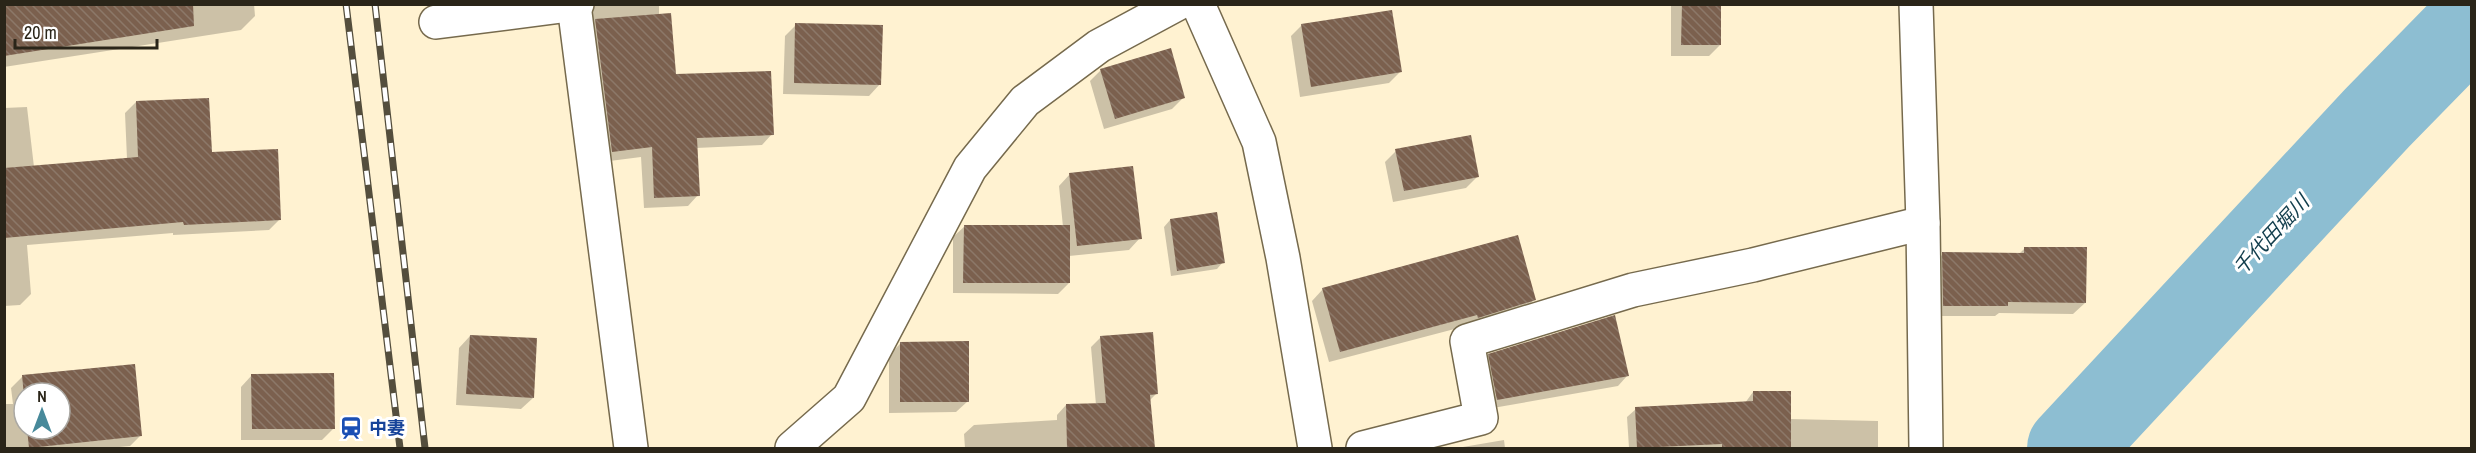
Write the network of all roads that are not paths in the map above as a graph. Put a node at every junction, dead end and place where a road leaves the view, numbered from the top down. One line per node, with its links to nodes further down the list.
1 (1177, 4): 8 (street)
2 (1198, 4): 9 (street)
3 (1916, 4): 6 (street)
4 (575, 5): 5 (street); 7 (street)
5 (435, 22)
6 (1923, 223): 10 (street); 11 (street)
7 (631, 448)
8 (792, 448)
9 (1315, 448)
10 (1363, 448)
11 (1926, 448)

